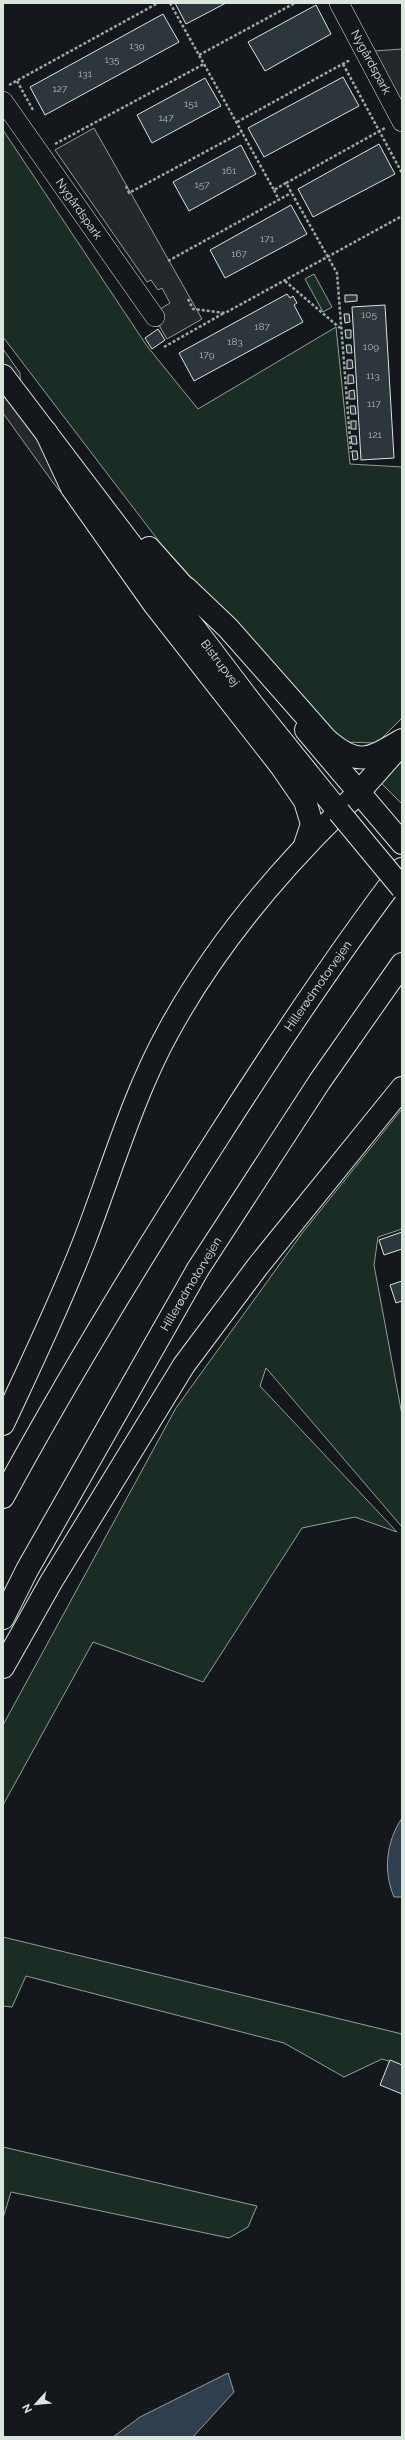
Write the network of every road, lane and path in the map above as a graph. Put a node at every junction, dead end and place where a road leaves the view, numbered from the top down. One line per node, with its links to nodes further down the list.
1 (158, 3): 9 (path)
2 (170, 3): 5 (path)
3 (295, 3): 5 (path)
4 (339, 3): 11 (street, Nygårdspark)
5 (199, 55): 6 (path)
6 (204, 64): 12 (path); 15 (path)
7 (343, 64): 8 (path); 12 (path); 13 (path)
8 (351, 67)
9 (3, 88)
10 (3, 101): 15 (street, Nygårdspark)
11 (401, 120): 13 (path)
12 (236, 122): 14 (path)
13 (379, 131): 16 (path); 17 (path)
14 (242, 132): 18 (path); 19 (path)
15 (39, 152): 28 (street, Nygårdspark)
16 (402, 174)
17 (286, 183): 19 (path); 20 (path)
18 (126, 186)
19 (274, 190): 21 (path)
20 (291, 193): 21 (path); 23 (path)
21 (279, 200): 24 (path)
22 (402, 216): 23 (path)
23 (328, 258): 25 (path); 29 (path)
24 (168, 261)
25 (285, 281): 27 (path); 29 (path)
26 (188, 299): 27 (path)
27 (225, 313): 30 (path)
28 (155, 317)
29 (341, 328): 33 (path)
30 (164, 346)
31 (3, 376): 32 (main road, Bistrupvej)
32 (46, 432): 34 (main road, Bistrupvej); 38 (main road, Bistrupvej); 40 (main road)
33 (350, 452)
34 (186, 588): 35 (main road); 37 (main road, Bistrupvej)
35 (402, 740)
36 (402, 743): 37 (main road)
37 (359, 792): 38 (main road); 39 (main road, Bistrupvej)
38 (339, 812): 40 (main road); 42 (main road, Bistrupvej, bridge)
39 (402, 844)
40 (305, 845): 45 (main road)
41 (402, 869): 46 (main road, Hillerødmotorvejen)
42 (402, 888)
43 (402, 964): 47 (main road, Hillerødmotorvejen)
44 (402, 1088): 48 (main road)
45 (3, 1424)
46 (3, 1497)
47 (3, 1618)
48 (3, 1667)

